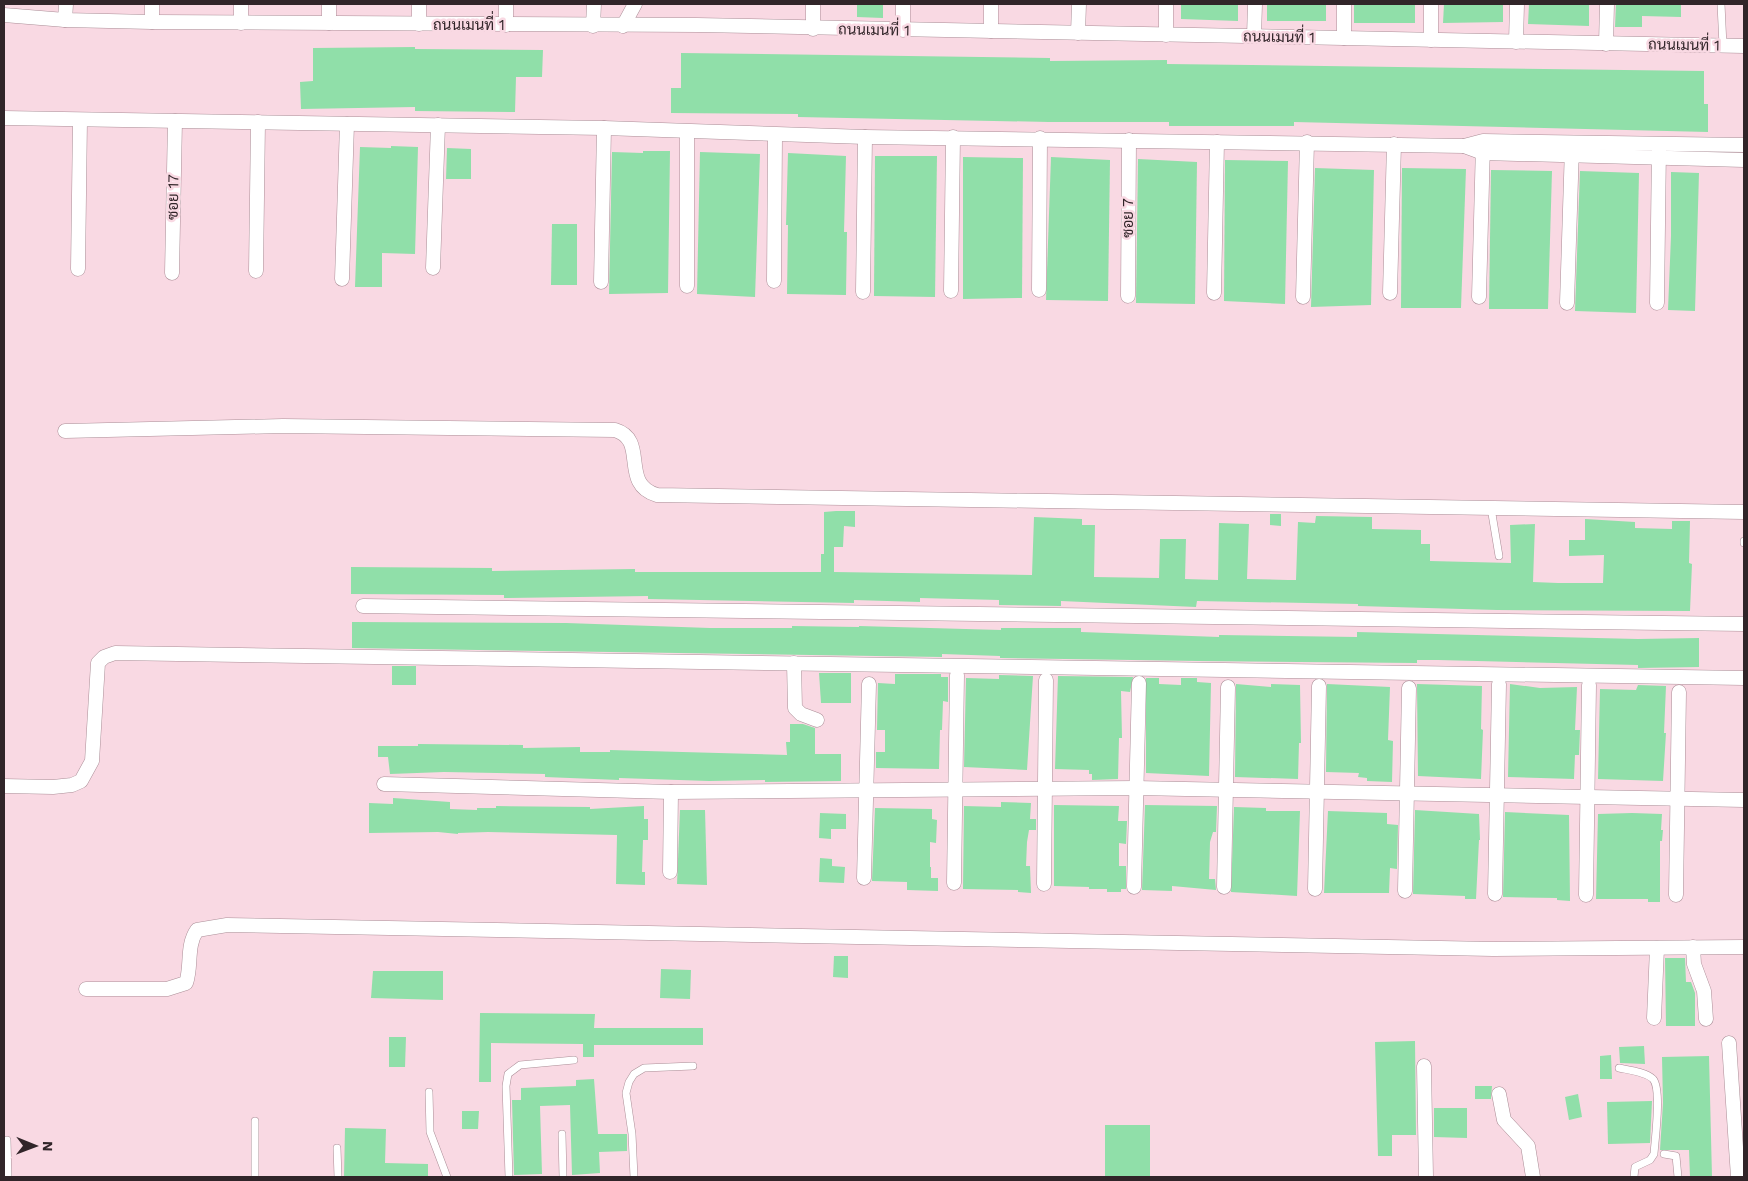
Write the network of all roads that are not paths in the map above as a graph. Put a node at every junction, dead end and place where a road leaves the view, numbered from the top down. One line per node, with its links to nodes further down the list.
1 (66, 4): 21 (street)
2 (152, 4): 22 (street)
3 (241, 4): 23 (street)
4 (329, 4): 24 (street)
5 (419, 4): 25 (street)
6 (506, 4): 26 (street)
7 (594, 4): 27 (street)
8 (635, 4): 28 (street)
9 (813, 4): 29 (street)
10 (903, 4): 30 (street)
11 (991, 4): 31 (street)
12 (1079, 4): 32 (street)
13 (1166, 4): 33 (street)
14 (1255, 4): 34 (street)
15 (1344, 4): 35 (street)
16 (1431, 4): 36 (street)
17 (1517, 4): 37 (street)
18 (1607, 4): 38 (street)
19 (1721, 4): 39 (lane)
20 (4, 15): 21 (street, ถนนเมนที่ 1)
21 (66, 20): 22 (street, ถนนเมนที่ 1)
22 (152, 22): 23 (street, ถนนเมนที่ 1)
23 (241, 23): 24 (street, ถนนเมนที่ 1)
24 (329, 24): 25 (street, ถนนเมนที่ 1)
25 (419, 24): 26 (street, ถนนเมนที่ 1)
26 (506, 25): 27 (street, ถนนเมนที่ 1)
27 (594, 26): 28 (street, ถนนเมนที่ 1)
28 (623, 26): 29 (street, ถนนเมนที่ 1)
29 (812, 29): 30 (street, ถนนเมนที่ 1)
30 (903, 30): 31 (street, ถนนเมนที่ 1)
31 (991, 31): 32 (street, ถนนเมนที่ 1)
32 (1078, 33): 33 (street, ถนนเมนที่ 1)
33 (1166, 35): 34 (street, ถนนเมนที่ 1)
34 (1254, 36): 35 (street, ถนนเมนที่ 1)
35 (1344, 38): 36 (street, ถนนเมนที่ 1)
36 (1431, 40): 37 (street, ถนนเมนที่ 1)
37 (1516, 42): 38 (street, ถนนเมนที่ 1)
38 (1606, 44): 39 (street, ถนนเมนที่ 1)
39 (1723, 46): 40 (street, ถนนเมนที่ 1)
40 (1744, 46)
41 (4, 118): 42 (street)
42 (80, 120): 43 (street); 63 (street)
43 (175, 121): 44 (street); 65 (street, ซอย 17)
44 (258, 122): 45 (street); 64 (street)
45 (347, 124): 46 (street); 66 (street)
46 (438, 125): 47 (street); 62 (street)
47 (604, 128): 48 (street); 68 (street)
48 (687, 132): 49 (street); 69 (street)
49 (775, 136): 50 (street); 67 (street)
50 (865, 137): 51 (street); 72 (street)
51 (953, 137): 52 (street); 71 (street)
52 (1040, 138): 53 (street); 70 (street)
53 (1129, 140): 54 (street); 75 (street, ซอย 7)
54 (1216, 142): 55 (street); 73 (street)
55 (1307, 142): 56 (street); 76 (street)
56 (1394, 144): 58 (street); 74 (street)
57 (1744, 145): 60 (street)
58 (1483, 147): 59 (street); 77 (street)
59 (1572, 148): 60 (street); 78 (street)
60 (1659, 150): 61 (street); 79 (street)
61 (1744, 160)
62 (433, 268)
63 (78, 269)
64 (256, 271)
65 (172, 273)
66 (342, 279)
67 (774, 281)
68 (601, 282)
69 (687, 286)
70 (1039, 290)
71 (950, 291)
72 (863, 292)
73 (1214, 293)
74 (1390, 293)
75 (1128, 296)
76 (1302, 297)
77 (1479, 297)
78 (1567, 303)
79 (1657, 303)
80 (65, 431): 81 (street)
81 (1491, 508): 82 (street); 83 (lane)
82 (1744, 512)
83 (1499, 556)
84 (363, 606): 85 (street)
85 (1744, 624)
86 (794, 664): 88 (street); 98 (street); 100 (street)
87 (957, 675): 101 (street)
88 (1744, 678)
89 (1046, 680): 102 (street)
90 (1139, 683): 103 (street)
91 (869, 684): 104 (street)
92 (1498, 684): 109 (street)
93 (1589, 685): 110 (street)
94 (1228, 686): 105 (street)
95 (1319, 686): 107 (street)
96 (1408, 688): 108 (street)
97 (1679, 692): 111 (street)
98 (816, 720)
99 (384, 784): 106 (street)
100 (4, 786)
101 (957, 788): 102 (street); 104 (street); 115 (street)
102 (1045, 788): 103 (street); 116 (street)
103 (1136, 788): 105 (street); 117 (street)
104 (865, 790): 106 (street); 114 (street)
105 (1226, 790): 107 (street); 118 (street)
106 (671, 792): 113 (street)
107 (1317, 792): 108 (street); 119 (street)
108 (1406, 794): 109 (street); 120 (street)
109 (1498, 794): 110 (street); 121 (street)
110 (1587, 796): 111 (street); 122 (street)
111 (1677, 799): 112 (street); 123 (street)
112 (1744, 800)
113 (670, 872)
114 (864, 878)
115 (954, 883)
116 (1044, 884)
117 (1134, 887)
118 (1224, 887)
119 (1315, 890)
120 (1405, 891)
121 (1495, 894)
122 (1586, 895)
123 (1676, 895)
124 (1693, 947): 125 (street); 126 (street); 129 (street)
125 (1744, 947)
126 (1657, 948): 127 (street); 128 (street)
127 (86, 989)
128 (1654, 1018)
129 (1706, 1019)
130 (1729, 1043): 153 (street)
131 (574, 1060): 146 (lane)
132 (693, 1066): 148 (lane)
133 (1424, 1066): 149 (street)
134 (1619, 1068): 151 (lane)
135 (429, 1092): 145 (lane)
136 (1499, 1094): 150 (street)
137 (255, 1121): 143 (lane)
138 (562, 1134): 147 (lane)
139 (7, 1140): 142 (lane)
140 (336, 1148): 144 (lane)
141 (1664, 1154): 152 (lane)
142 (8, 1177)
143 (255, 1177)
144 (338, 1177)
145 (448, 1177)
146 (509, 1177)
147 (562, 1177)
148 (634, 1177)
149 (1426, 1177)
150 (1533, 1177)
151 (1634, 1177)
152 (1678, 1177)
153 (1738, 1177)

